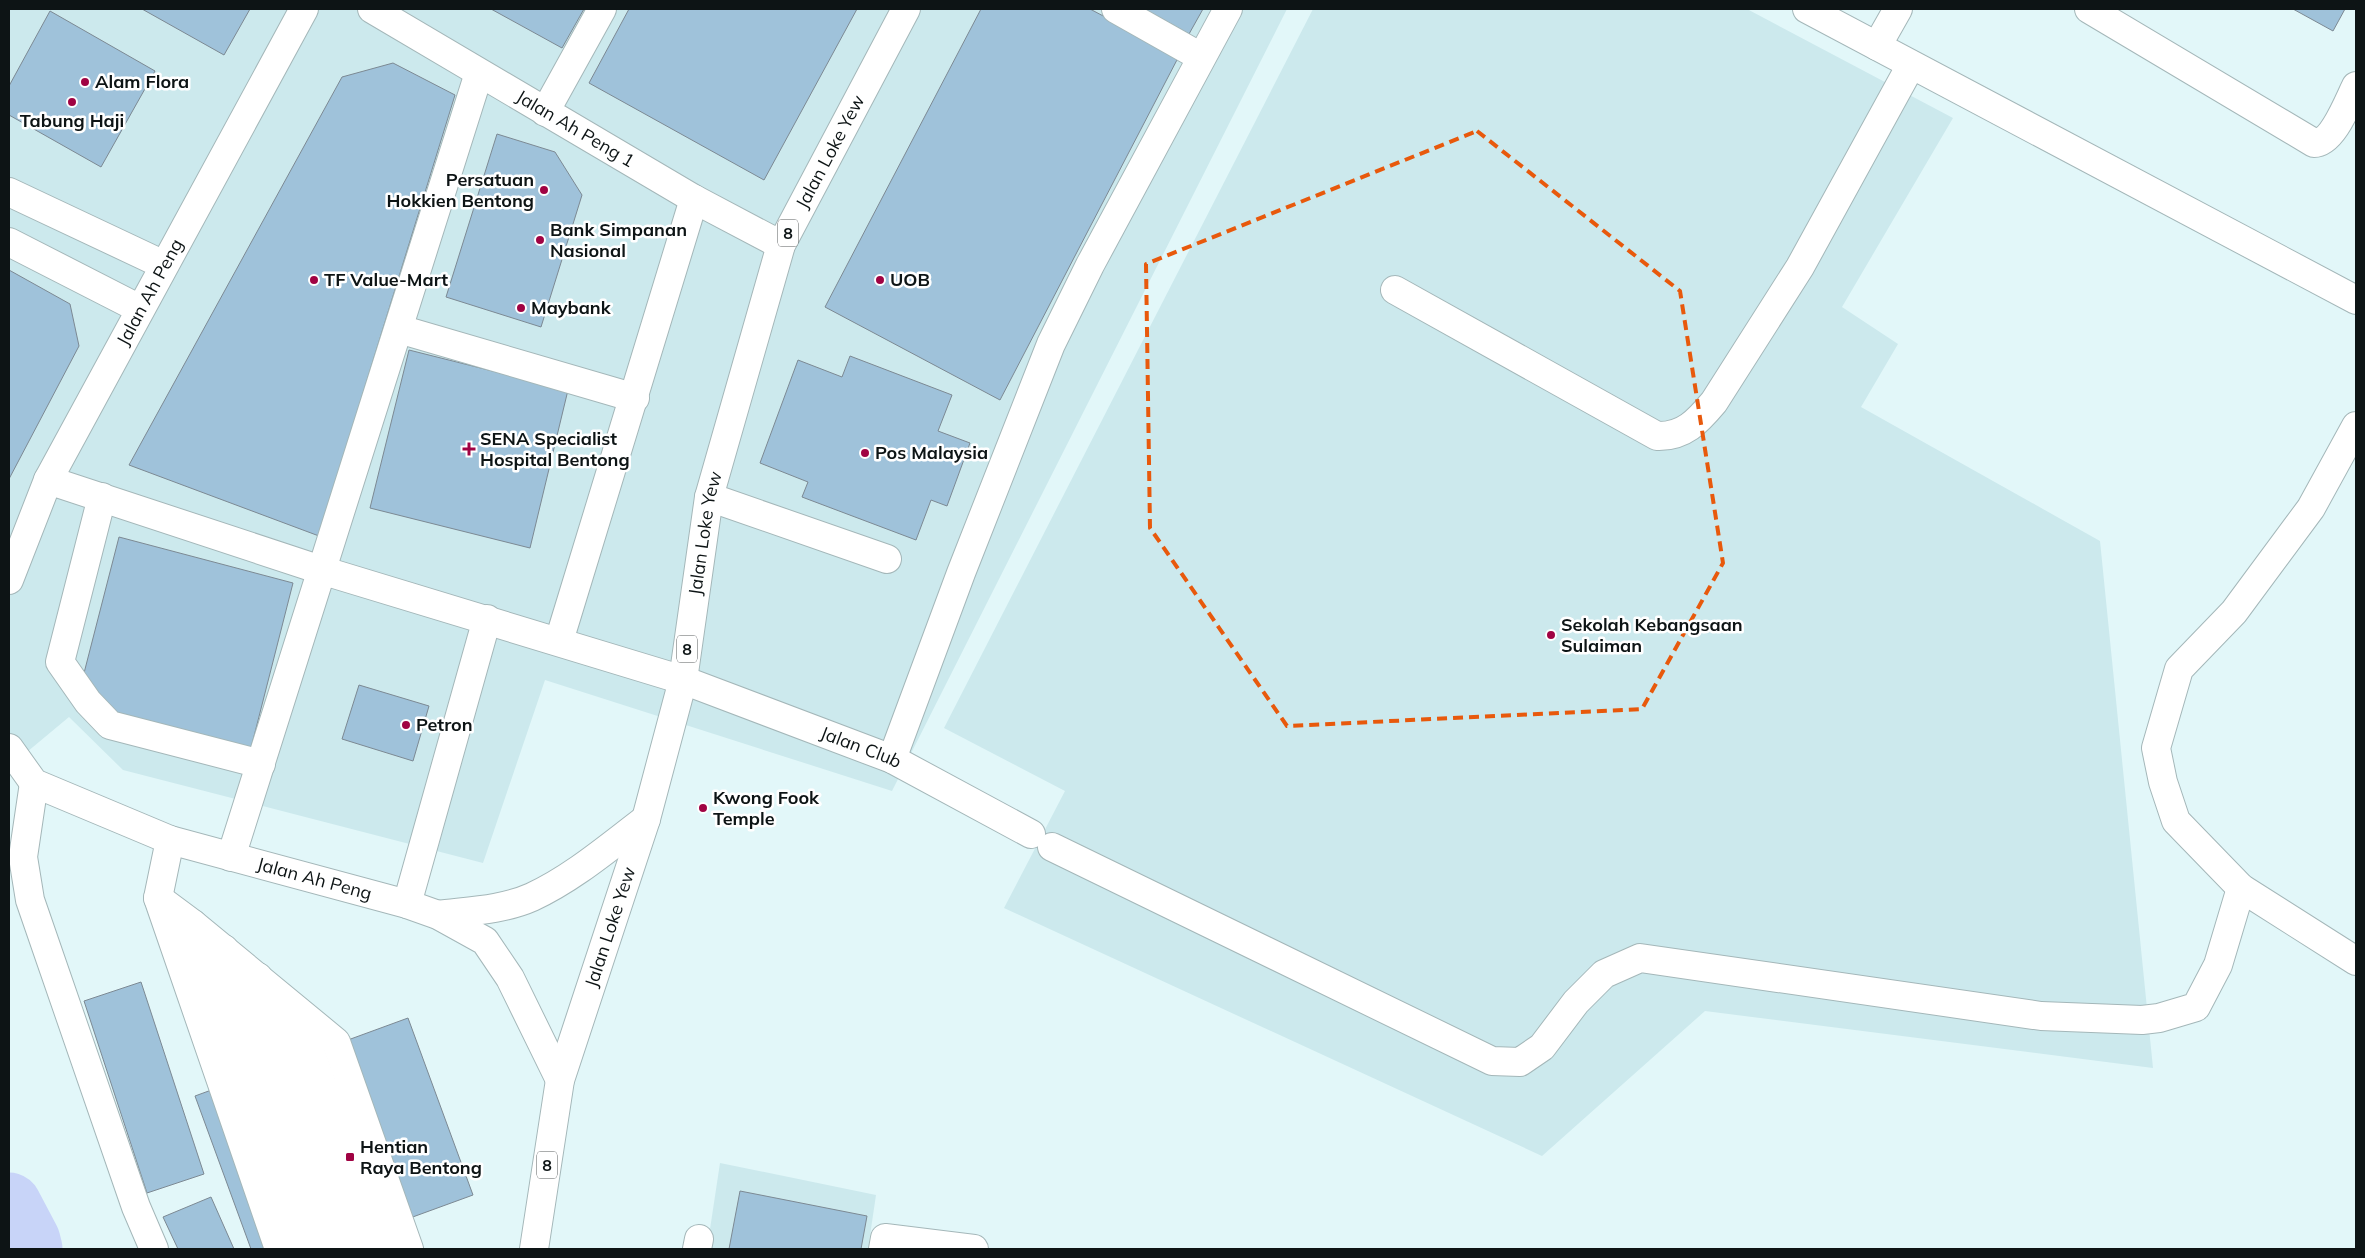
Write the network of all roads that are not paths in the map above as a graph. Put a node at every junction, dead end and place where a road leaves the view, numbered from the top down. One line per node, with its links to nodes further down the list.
1 (304, 9): 20 (main road, Jalan Ah Peng)
2 (372, 9): 13 (main road, Jalan Ah Peng 1)
3 (602, 9): 15 (main road)
4 (906, 9): 19 (main road, Jalan Loke Yew / 8)
5 (1116, 9): 11 (main road)
6 (1228, 9): 11 (main road)
7 (1807, 9): 10 (main road)
8 (1898, 9): 10 (main road)
9 (2089, 9): 14 (main road)
10 (1878, 46): 12 (main road)
11 (1201, 58): 37 (main road)
12 (1911, 65): 21 (main road); 22 (main road)
13 (479, 73): 15 (main road, Jalan Ah Peng 1); 24 (main road)
14 (2356, 86)
15 (545, 112): 17 (main road, Jalan Ah Peng 1)
16 (9, 192): 20 (main road)
17 (694, 199): 19 (main road, Jalan Ah Peng 1); 25 (main road)
18 (9, 242): 23 (main road)
19 (782, 245): 29 (main road, Jalan Loke Yew / 8)
20 (164, 265): 23 (main road, Jalan Ah Peng)
21 (1395, 290)
22 (2356, 300)
23 (140, 309): 27 (main road, Jalan Ah Peng)
24 (399, 329): 25 (main road); 31 (main road)
25 (635, 398): 34 (main road)
26 (2356, 426): 43 (main road)
27 (48, 480): 28 (main road, Jalan Club); 32 (main road, Jalan Ah Peng)
28 (102, 497): 31 (main road, Jalan Club); 38 (main road)
29 (709, 497): 30 (main road); 35 (main road, Jalan Loke Yew / 8)
30 (887, 559)
31 (321, 570): 33 (main road, Jalan Club); 38 (main road)
32 (9, 580)
33 (487, 619): 34 (main road, Jalan Club); 45 (main road)
34 (560, 641): 35 (main road, Jalan Club)
35 (683, 680): 37 (main road, Jalan Club); 40 (main road, Jalan Loke Yew / 8)
36 (9, 748): 39 (main road)
37 (892, 759): 43 (main road, Jalan Club)
38 (261, 764): 42 (main road)
39 (34, 783): 41 (main road, Jalan Ah Peng); 53 (main road)
40 (646, 819): 46 (main road); 52 (main road, Jalan Loke Yew / 8)
41 (170, 840): 42 (main road, Jalan Ah Peng); 44 (main road)
42 (231, 857): 45 (main road, Jalan Ah Peng)
43 (2241, 888): 49 (main road)
44 (158, 898): 47 (main road); 54 (main road)
45 (407, 904): 46 (main road, Jalan Ah Peng)
46 (438, 915): 52 (main road, Jalan Ah Peng)
47 (193, 924): 48 (main road); 55 (main road)
48 (223, 948): 50 (main road); 56 (main road)
49 (2356, 961)
50 (258, 977): 51 (main road); 57 (main road)
51 (294, 1008): 58 (main road); 59 (main road)
52 (560, 1080): 60 (main road, 8)
53 (154, 1249)
54 (279, 1249)
55 (307, 1249)
56 (330, 1249)
57 (354, 1249)
58 (382, 1249)
59 (409, 1249)
60 (534, 1249)
61 (883, 1249): 62 (main road)
62 (974, 1249)

